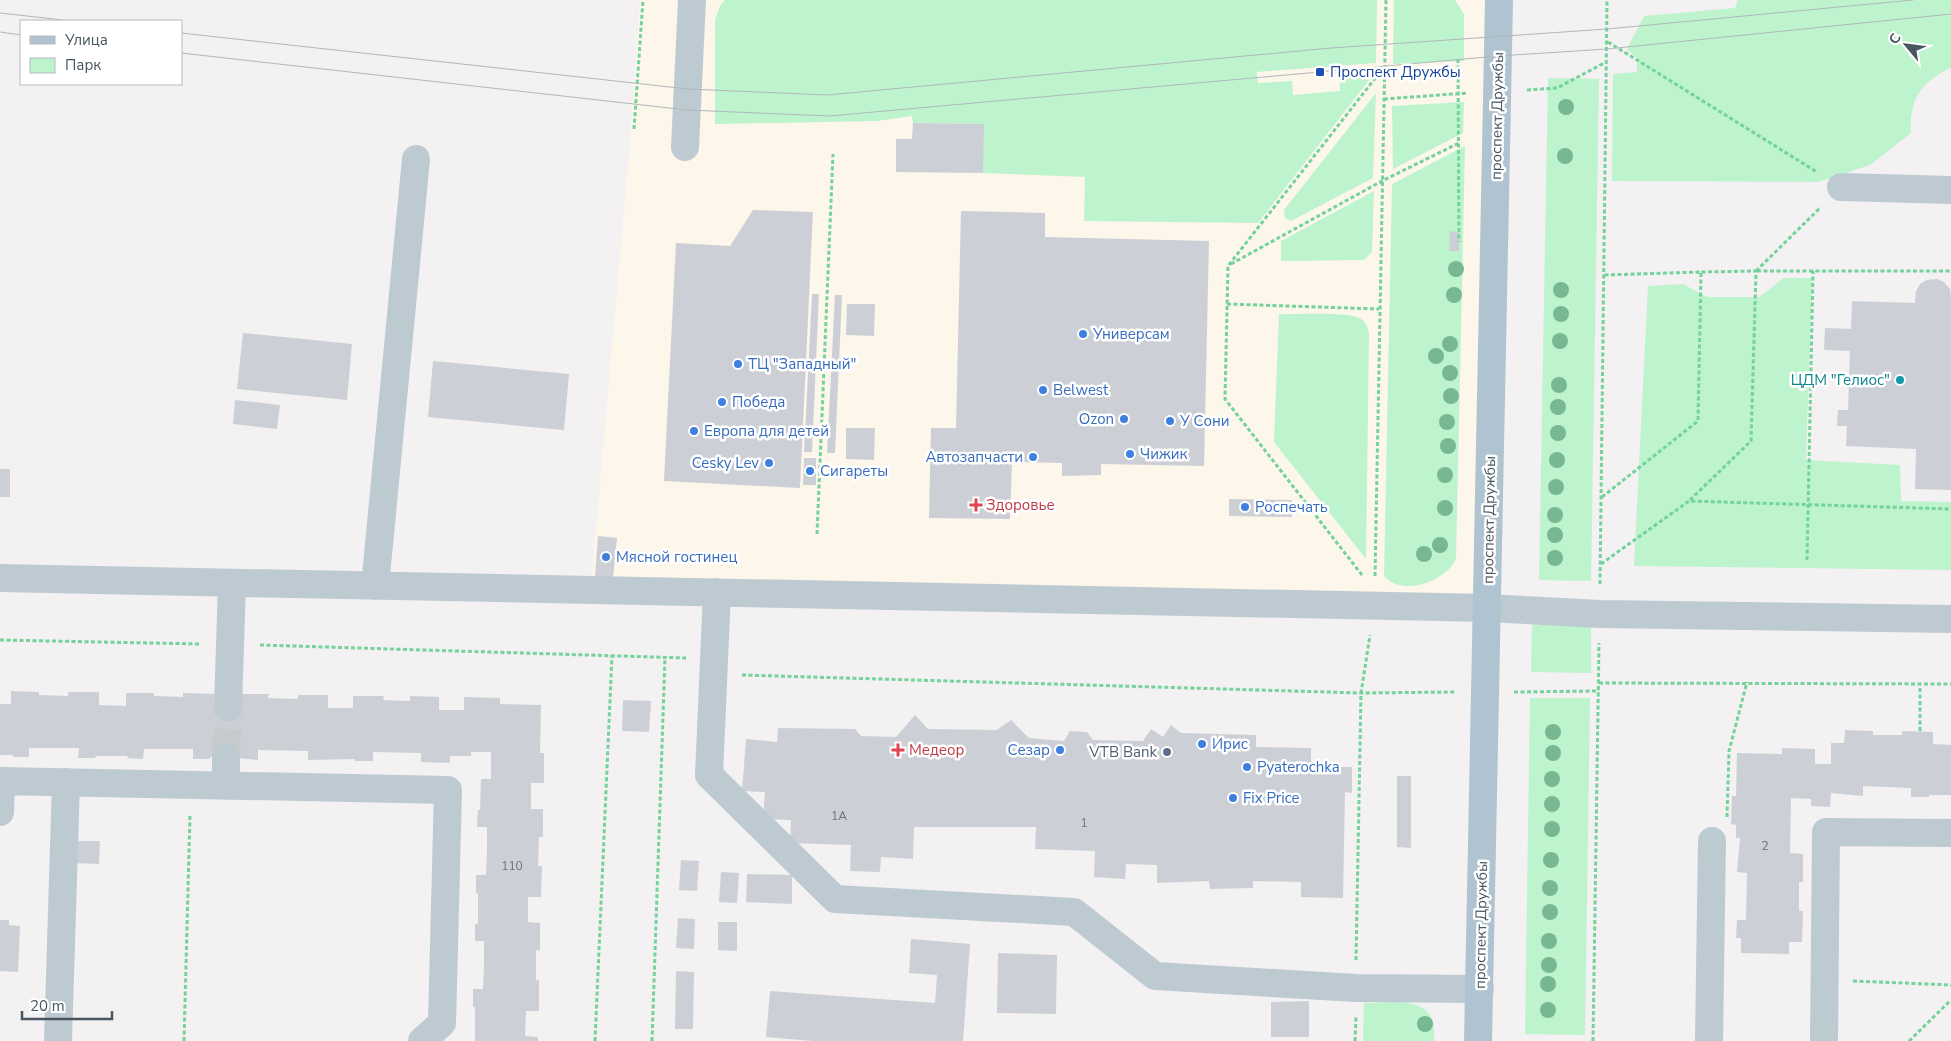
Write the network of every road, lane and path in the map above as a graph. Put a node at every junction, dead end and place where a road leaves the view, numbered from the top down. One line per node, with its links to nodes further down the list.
1 (643, 0): 9 (path)
2 (692, 0): 11 (street)
3 (1386, 0): 8 (path)
4 (1499, 0): 38 (main road, проспект Дружбы)
5 (1608, 0): 6 (path)
6 (1607, 42): 15 (path); 23 (path)
7 (1458, 59): 10 (path)
8 (1384, 66): 14 (path); 18 (path)
9 (634, 130)
10 (1458, 142): 14 (path); 17 (path)
11 (685, 147)
12 (833, 154): 30 (path)
13 (416, 159): 35 (street)
14 (1382, 181): 18 (path); 25 (path)
15 (1841, 187): 16 (street); 19 (path)
16 (1951, 190)
17 (1459, 242)
18 (1228, 266): 24 (path)
19 (1756, 271): 20 (path); 22 (path); 27 (path)
20 (1813, 271): 21 (path); 28 (path)
21 (1951, 271)
22 (1701, 272): 23 (path); 26 (path)
23 (1604, 274): 26 (path)
24 (1227, 304): 25 (path); 37 (path)
25 (1379, 309): 37 (path)
26 (1601, 497): 32 (path)
27 (1689, 501): 28 (path); 32 (path)
28 (1808, 504): 29 (path); 31 (path)
29 (1951, 509)
30 (817, 534)
31 (1808, 560)
32 (1600, 565): 39 (path)
33 (0, 578): 34 (street)
34 (232, 584): 35 (street); 42 (street)
35 (375, 586): 36 (street)
36 (717, 592): 37 (street); 45 (street)
37 (1374, 598): 38 (street); 52 (path)
38 (1487, 608): 39 (street); 51 (main road, проспект Дружбы)
39 (1600, 614): 40 (street); 47 (path)
40 (1951, 618)
41 (0, 640): 42 (path)
42 (230, 644): 43 (path); 53 (street)
43 (612, 655): 44 (path); 70 (path)
44 (665, 657): 45 (path); 71 (path)
45 (714, 675): 52 (path); 64 (street)
46 (1747, 682): 47 (path); 48 (path); 61 (path)
47 (1599, 683): 50 (path)
48 (1920, 684): 49 (path); 54 (path)
49 (1951, 684)
50 (1599, 691): 51 (path); 74 (path)
51 (1485, 692): 52 (path); 65 (main road, проспект Дружбы)
52 (1361, 693): 64 (path)
53 (228, 707)
54 (1920, 731)
55 (226, 757): 58 (street)
56 (66, 782): 57 (street); 59 (street); 67 (street)
57 (190, 785): 58 (street); 68 (path)
58 (226, 786): 69 (street)
59 (0, 812)
60 (1951, 834): 62 (street)
61 (1712, 841): 75 (street)
62 (1825, 980): 63 (path); 76 (street)
63 (1951, 985)
64 (1356, 988): 65 (street); 72 (path)
65 (1480, 989): 73 (main road, проспект Дружбы)
66 (1951, 1000): 77 (path)
67 (58, 1041)
68 (184, 1041)
69 (422, 1041)
70 (595, 1041)
71 (652, 1041)
72 (1355, 1041)
73 (1478, 1041)
74 (1594, 1041)
75 (1710, 1041)
76 (1824, 1041)
77 (1909, 1041)

